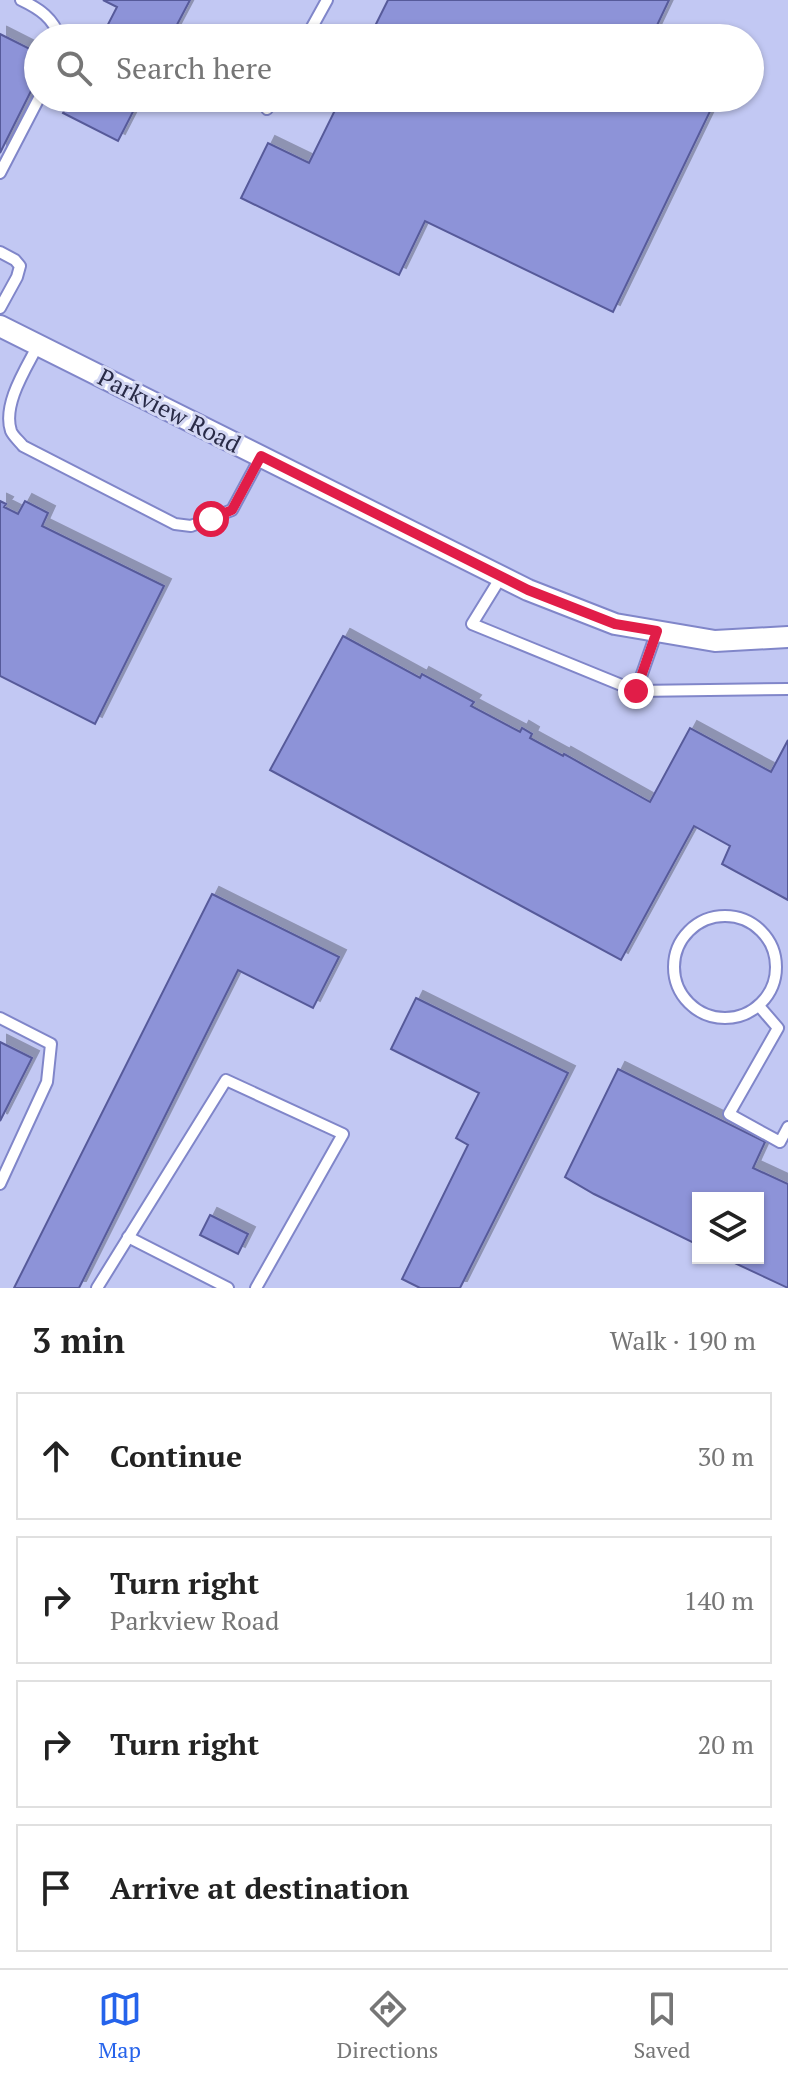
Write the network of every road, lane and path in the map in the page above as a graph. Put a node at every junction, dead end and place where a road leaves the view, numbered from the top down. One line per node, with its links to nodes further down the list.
1 (21, 0): 3 (lane)
2 (327, 0): 4 (lane)
3 (55, 24)
4 (314, 24)
5 (32, 112): 6 (lane)
6 (0, 173)
7 (0, 252): 8 (lane)
8 (0, 308)
9 (0, 326): 10 (street, Parkview Road)
10 (38, 345): 11 (street, Parkview Road); 11 (lane)
11 (261, 456): 12 (street, Parkview Road)
12 (501, 577): 13 (street, Parkview Road); 16 (lane)
13 (657, 631): 14 (street, Parkview Road); 16 (lane)
14 (788, 637)
15 (788, 689): 16 (lane)
16 (636, 691)
17 (782, 960): 18 (lane); 18 (lane)
18 (759, 1006): 21 (lane)
19 (0, 1018): 22 (lane)
20 (788, 1127): 21 (lane)
21 (784, 1143)
22 (0, 1184)
23 (128, 1237): 24 (lane); 25 (lane); 26 (lane)
24 (97, 1288)
25 (228, 1288)
26 (256, 1288)

